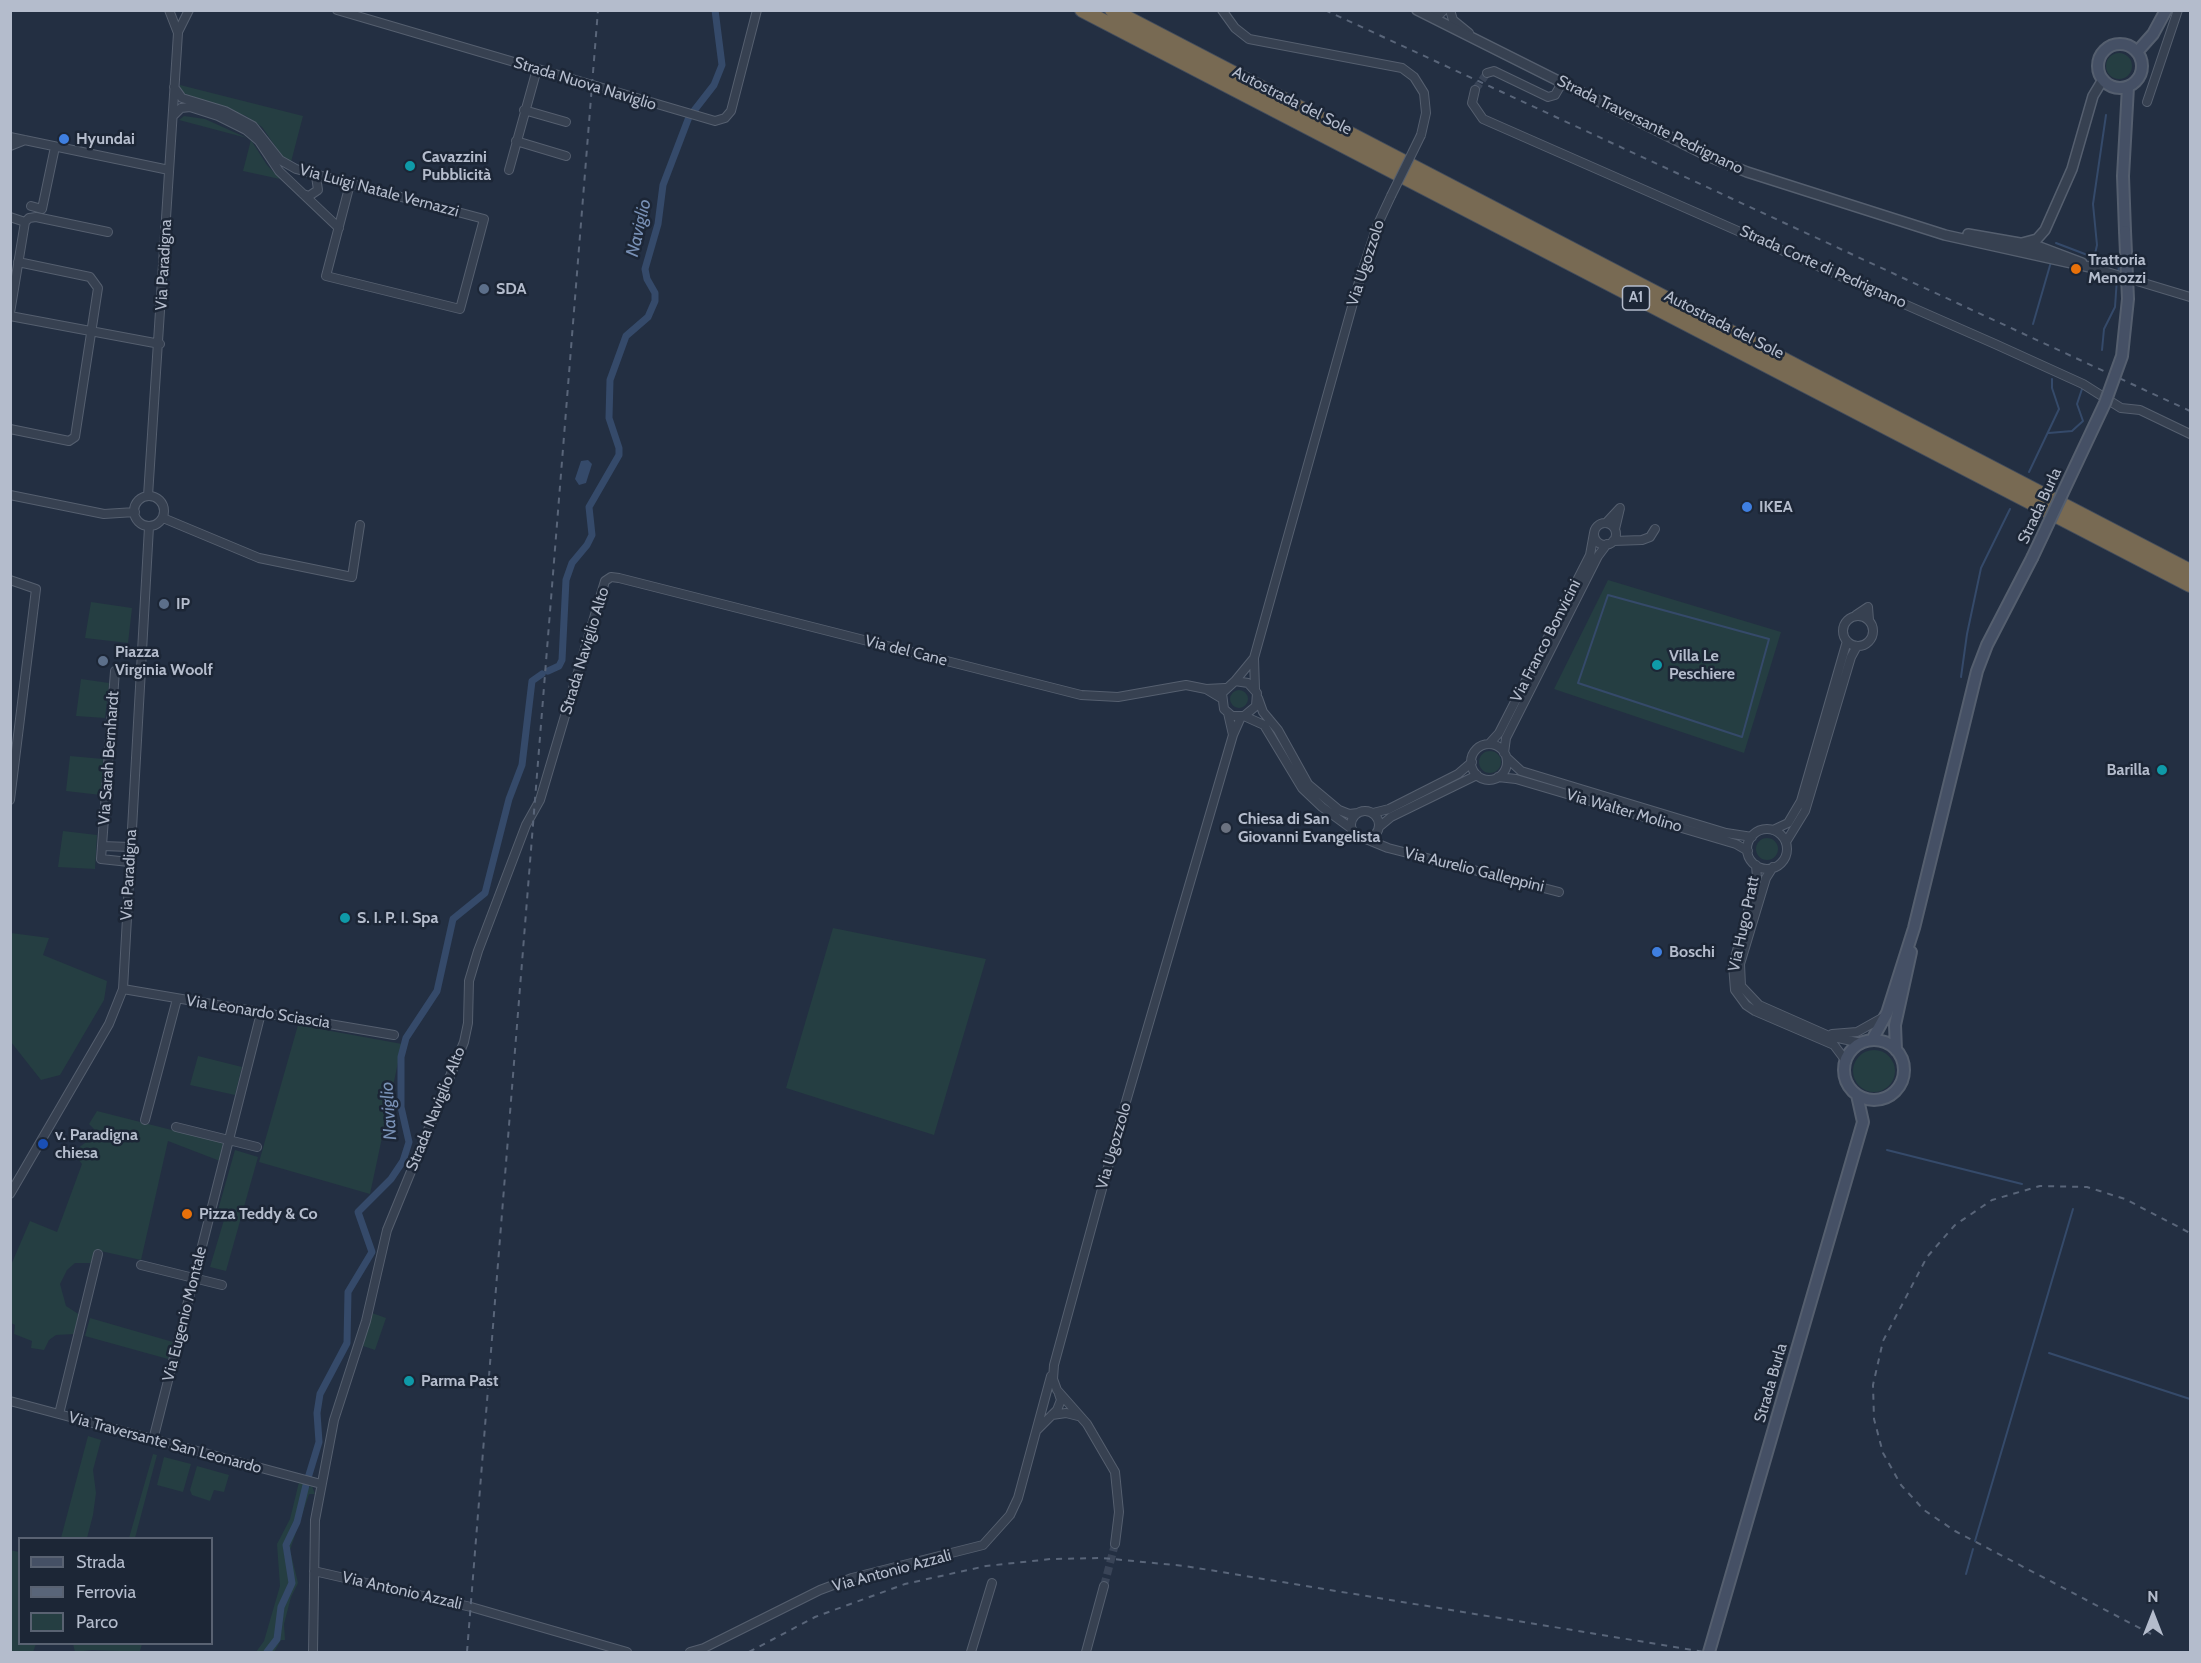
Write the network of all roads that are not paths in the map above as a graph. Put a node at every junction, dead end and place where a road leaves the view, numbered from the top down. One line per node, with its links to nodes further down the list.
1 (189, 10): 14 (street)
2 (337, 10): 18 (street, Strada Nuova Naviglio)
3 (757, 10): 18 (street, Strada Nuova Naviglio)
4 (1082, 10): 74 (highway, Autostrada del Sole / A1)
5 (1112, 10): 71 (highway, Autostrada del Sole / A1)
6 (1222, 10): 77 (street, Via Ugozzolo, bridge)
7 (1417, 10): 13 (street, Strada Traversante Pedrignano)
8 (1444, 10): 13 (street)
9 (1449, 10): 16 (street)
10 (2166, 10): 17 (main road)
11 (2178, 10): 25 (street)
12 (169, 13): 14 (street); 15 (street)
13 (1435, 15): 16 (street, Strada Traversante Pedrignano)
14 (183, 18): 15 (street)
15 (178, 33): 22 (street, Via Paradigna)
16 (1484, 44): 21 (street, Strada Traversante Pedrignano)
17 (2138, 52): 20 (main road); 23 (main road, Strada Burla)
18 (537, 69): 26 (street)
19 (1487, 73): 21 (street)
20 (2102, 81): 23 (main road); 45 (street)
21 (1562, 82): 44 (street, Strada Traversante Pedrignano)
22 (174, 87): 27 (street, Via Paradigna); 37 (street, Via Luigi Natale Vernazzi)
23 (2128, 87): 109 (main road, Strada Burla, bridge)
24 (1475, 90): 58 (street, Strada Corte di Pedrignano)
25 (2147, 102)
26 (524, 110): 28 (street); 31 (street)
27 (172, 120): 35 (street, Via Paradigna); 39 (street)
28 (566, 122)
29 (10, 137): 30 (street)
30 (26, 141): 32 (street); 33 (street)
31 (516, 141): 34 (street); 36 (street)
32 (10, 146)
33 (55, 147): 35 (street); 40 (street)
34 (566, 156)
35 (169, 170): 56 (street, Via Paradigna)
36 (509, 170)
37 (316, 176): 38 (street, Via Luigi Natale Vernazzi); 39 (street)
38 (350, 184): 43 (street); 43 (street, Via Luigi Natale Vernazzi)
39 (303, 194): 43 (street)
40 (31, 206)
41 (10, 218): 42 (street)
42 (25, 222): 46 (street); 51 (street)
43 (339, 228)
44 (1927, 228): 47 (street, Strada Traversante Pedrignano); 48 (street, Strada Traversante Pedrignano)
45 (2045, 230): 48 (street); 49 (street)
46 (108, 232)
47 (1975, 241): 48 (street, Strada Traversante Pedrignano); 50 (street, Strada Traversante Pedrignano)
48 (2037, 243): 49 (street, Strada Traversante Pedrignano); 50 (street)
49 (2054, 252): 52 (street, Strada Traversante Pedrignano)
50 (2044, 257): 52 (street, Strada Traversante Pedrignano)
51 (18, 262): 54 (street); 55 (street)
52 (2094, 268): 53 (street, Strada Traversante Pedrignano)
53 (2190, 297)
54 (10, 314): 55 (street)
55 (92, 330): 56 (street); 57 (street)
56 (160, 344): 60 (street, Via Paradigna)
57 (10, 429)
58 (2190, 434)
59 (10, 495): 61 (street)
60 (148, 496): 61 (street); 62 (street)
61 (135, 512): 65 (street)
62 (163, 518): 64 (street); 65 (street)
63 (1606, 523): 67 (street); 67 (street); 68 (street)
64 (360, 525)
65 (149, 527): 102 (street, Via Paradigna)
66 (1655, 529): 69 (street)
67 (1615, 531): 69 (street); 70 (street, Via Franco Bonvicini)
68 (1593, 533): 70 (street); 87 (street, Via Franco Bonvicini)
69 (1627, 539): 70 (street)
70 (1610, 543): 88 (street, Via Franco Bonvicini)
71 (2190, 571)
72 (608, 579): 81 (street, Via del Cane); 140 (street, Strada Naviglio Alto)
73 (10, 580): 92 (street)
74 (2190, 585)
75 (1847, 641): 76 (street); 76 (street); 97 (street)
76 (1857, 646): 100 (street)
77 (1254, 658): 79 (street, Via Ugozzolo); 82 (street, Via Ugozzolo)
78 (115, 671): 101 (street, Via Sarah Bernhardt)
79 (1235, 681): 80 (street, Via Ugozzolo); 82 (street)
80 (1225, 688): 81 (street, Via del Cane); 83 (street)
81 (1206, 689): 83 (street, Via del Cane)
82 (1256, 694): 85 (street, Via Ugozzolo); 93 (street)
83 (1221, 699): 84 (street, Via Ugozzolo)
84 (1228, 713): 85 (street); 86 (street, Via Ugozzolo)
85 (1242, 717): 86 (street, Via Ugozzolo); 96 (street)
86 (1233, 735): 131 (street, Via Ugozzolo)
87 (1489, 744): 88 (street, Via Walter Molino); 89 (street)
88 (1506, 755): 91 (street); 98 (street, Via Walter Molino)
89 (1472, 762): 90 (street); 94 (street)
90 (1477, 775): 91 (street, Via Walter Molino); 95 (street)
91 (1498, 777): 104 (street, Via Walter Molino)
92 (10, 800)
93 (1358, 813): 94 (street); 96 (street)
94 (1373, 813): 95 (street)
95 (1379, 828): 99 (street); 103 (street, Via Aurelio Galleppini)
96 (1352, 829): 99 (street)
97 (1773, 830): 98 (street); 100 (street)
98 (1752, 837): 104 (street)
99 (1366, 838): 103 (street, Via Aurelio Galleppini)
100 (1786, 842): 107 (street)
101 (102, 846): 102 (street, Via Sarah Bernhardt); 105 (street, Via Sarah Bernhardt)
102 (130, 847): 105 (street, Via Paradigna)
103 (1388, 848): 108 (street, Via Aurelio Galleppini)
104 (1748, 850): 106 (street)
105 (129, 862): 110 (street, Via Paradigna)
106 (1756, 865): 107 (street); 118 (street, Via Hugo Pratt)
107 (1773, 867): 114 (street, Via Hugo Pratt)
108 (1559, 892)
109 (1914, 928): 113 (main road, Strada Burla); 117 (main road, Strada Burla)
110 (123, 989): 111 (street, Via Leonardo Sciascia); 126 (street, Via Paradigna)
111 (177, 999): 112 (street, Via Leonardo Sciascia); 121 (street)
112 (261, 1013): 115 (street, Via Leonardo Sciascia); 124 (street, Via Eugenio Montale)
113 (1887, 1013): 114 (street); 116 (main road, Strada Burla)
114 (1815, 1030): 116 (street, Via Hugo Pratt)
115 (394, 1035)
116 (1866, 1042): 117 (main road); 118 (main road, Strada Burla)
117 (1896, 1050): 120 (main road, Strada Burla)
118 (1846, 1061): 119 (main road, Strada Burla)
119 (1857, 1095): 120 (main road); 122 (main road, Strada Burla)
120 (1879, 1100): 122 (main road, Strada Burla)
121 (145, 1120)
122 (1863, 1122): 145 (main road, Strada Burla)
123 (176, 1127): 124 (street)
124 (229, 1140): 125 (street); 129 (street, Via Eugenio Montale)
125 (257, 1147)
126 (10, 1194)
127 (98, 1254): 134 (street)
128 (141, 1265): 129 (street)
129 (194, 1278): 130 (street); 139 (street, Via Eugenio Montale)
130 (222, 1285)
131 (1054, 1367): 132 (street, Via Ugozzolo); 135 (street, Via Antonio Azzali)
132 (1062, 1399): 135 (street); 136 (street); 137 (street)
133 (10, 1401): 134 (street, Via Traversante San Leonardo)
134 (59, 1414): 139 (street, Via Traversante San Leonardo)
135 (1040, 1414): 138 (street, Via Antonio Azzali)
136 (1051, 1416): 137 (street); 138 (street)
137 (1082, 1418): 141 (street)
138 (1035, 1434): 148 (street, Via Antonio Azzali)
139 (153, 1440): 140 (street, Via Traversante San Leonardo)
140 (312, 1482): 142 (street, Strada Naviglio Alto)
141 (1115, 1544)
142 (314, 1571): 146 (street, Strada Naviglio Alto); 147 (street, Via Antonio Azzali)
143 (992, 1583): 149 (street)
144 (1104, 1587): 150 (street)
145 (1709, 1650)
146 (313, 1653)
147 (627, 1653)
148 (690, 1653)
149 (971, 1653)
150 (1086, 1653)

